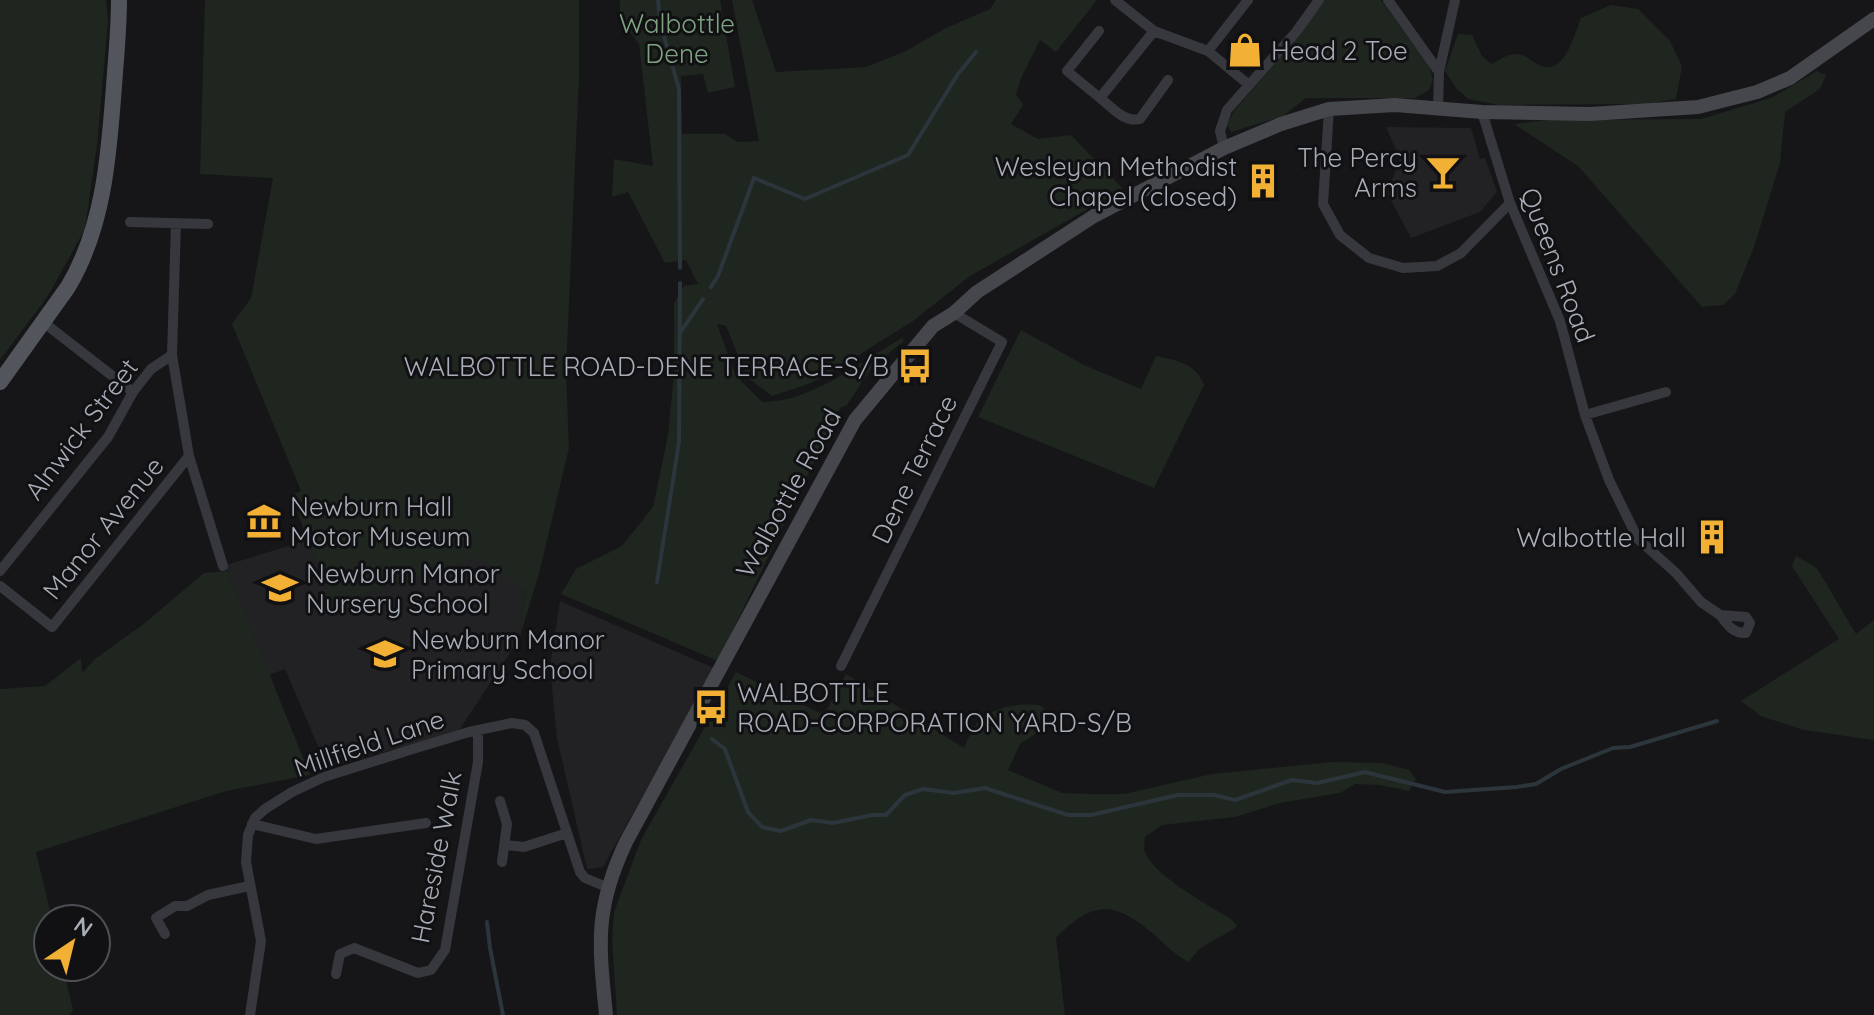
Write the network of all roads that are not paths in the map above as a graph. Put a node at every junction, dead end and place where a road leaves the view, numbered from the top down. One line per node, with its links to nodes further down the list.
1 (119, 0): 24 (main road)
2 (1115, 0): 9 (street)
3 (1248, 0): 10 (street)
4 (1319, 0): 12 (street)
5 (1388, 0): 11 (street)
6 (1455, 0): 11 (street)
7 (1874, 19): 17 (street)
8 (1099, 31): 14 (street)
9 (1154, 31): 10 (street); 14 (street)
10 (1208, 51): 12 (street)
11 (1439, 72): 15 (street)
12 (1249, 85): 18 (street)
13 (1168, 87): 14 (street)
14 (1100, 98)
15 (1438, 108): 16 (street); 17 (street)
16 (1329, 109): 18 (street, Walbottle Road); 19 (street)
17 (1482, 112): 19 (street, Queens Road)
18 (1224, 148): 23 (street, Walbottle Road)
19 (1510, 203): 29 (street, Queens Road)
20 (130, 222): 21 (street)
21 (176, 223): 22 (street); 25 (street)
22 (208, 224)
23 (954, 313): 35 (street, Dene Terrace); 44 (street, Walbottle Road)
24 (43, 322): 26 (main road); 27 (street)
25 (172, 355): 27 (street, Alnwick Street); 30 (street)
26 (3, 373)
27 (133, 392): 32 (street, Alnwick Street)
28 (1666, 392): 29 (street)
29 (1585, 415): 34 (street, Queens Road)
30 (189, 456): 31 (street); 33 (street, Manor Avenue)
31 (223, 566)
32 (0, 571)
33 (0, 586)
34 (1720, 615)
35 (841, 666)
36 (478, 730): 39 (street, Millfield Lane); 40 (street, Millfield Lane); 46 (street, Hareside Walk)
37 (500, 801): 41 (street)
38 (426, 823): 39 (street)
39 (252, 824): 43 (street)
40 (567, 833): 41 (street); 44 (street)
41 (505, 845): 42 (street)
42 (502, 862)
43 (249, 886): 45 (street); 47 (street)
44 (609, 888): 48 (street, Walbottle Road)
45 (165, 934)
46 (336, 974)
47 (250, 1015)
48 (606, 1015)

